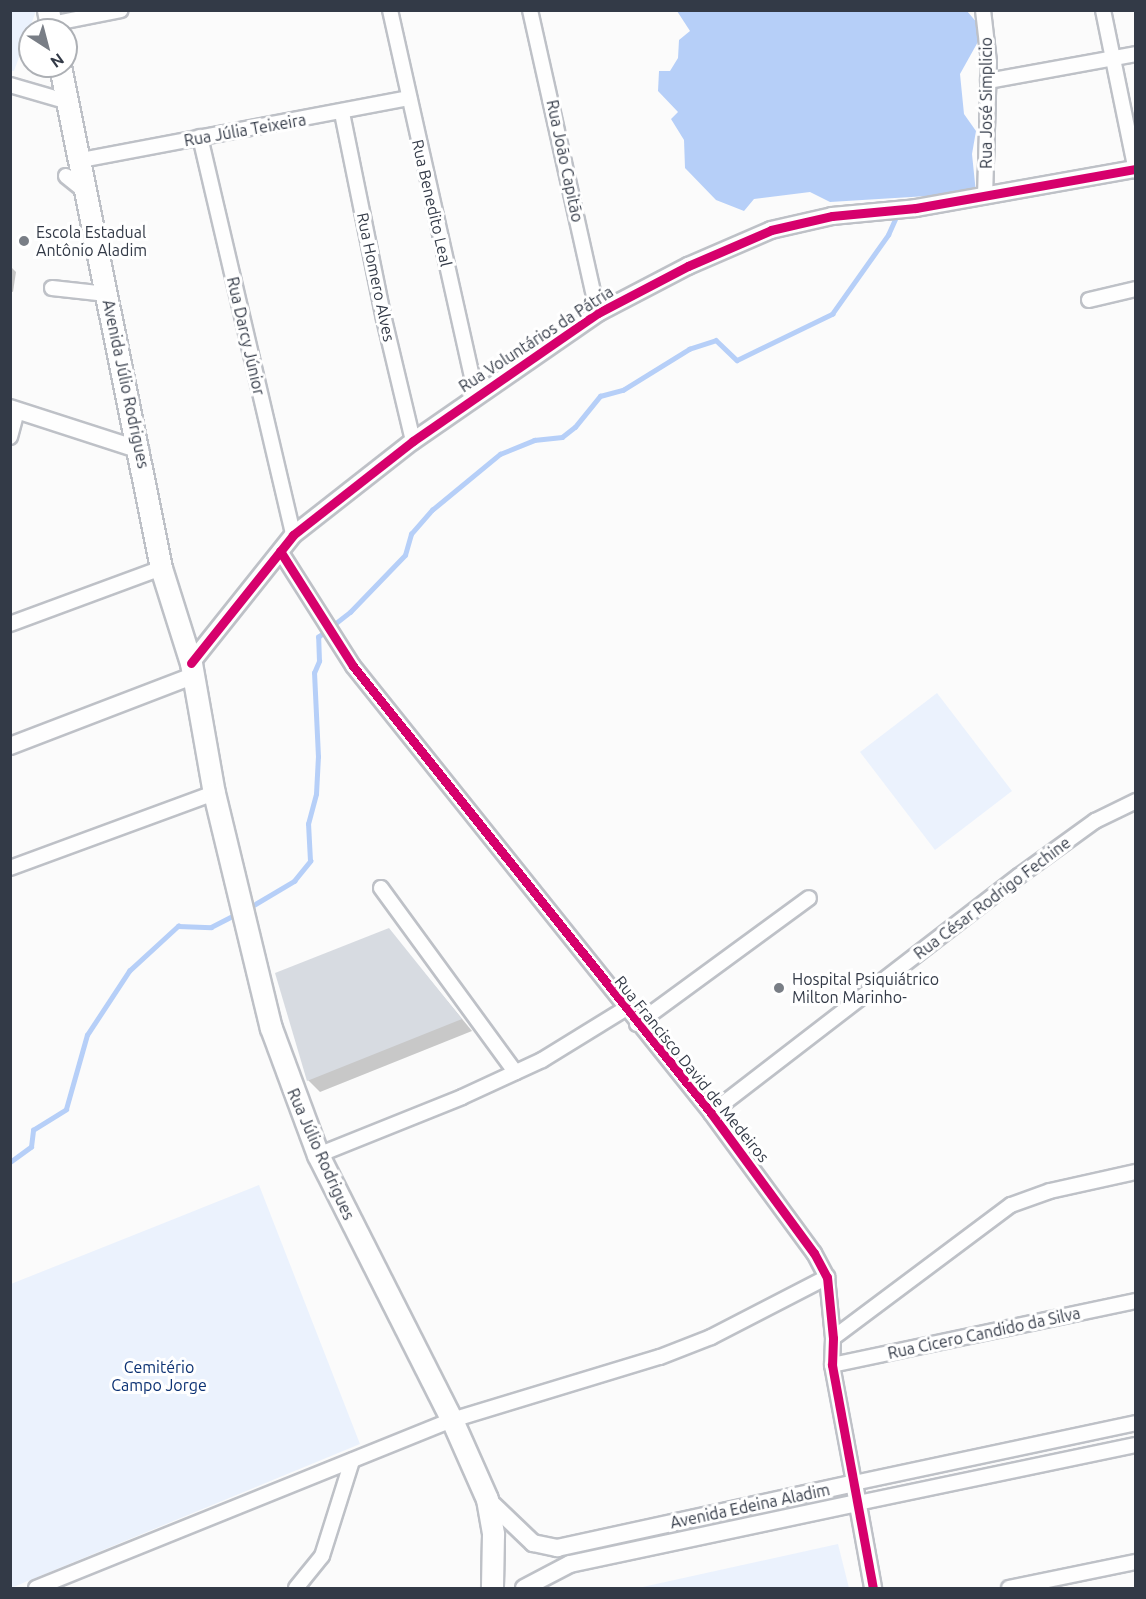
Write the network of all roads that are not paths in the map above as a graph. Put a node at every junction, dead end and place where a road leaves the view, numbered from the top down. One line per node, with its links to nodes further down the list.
1 (121, 10): 6 (street)
2 (390, 10): 12 (street, Rua Benedito Leal)
3 (531, 10): 25 (street, Rua João Capitão)
4 (983, 10): 10 (street, Rua José Simplicio)
5 (1103, 10): 8 (street)
6 (74, 18)
7 (1136, 54): 8 (street)
8 (1113, 58): 10 (street); 17 (street)
9 (63, 78): 13 (main road)
10 (988, 81): 20 (street, Rua José Simplicio)
11 (10, 86): 13 (street)
12 (409, 98): 14 (street, Rua Júlia Teixeira); 26 (street, Rua Benedito Leal)
13 (69, 102): 16 (main road, Avenida Júlio Rodrigues)
14 (342, 113): 15 (street, Rua Júlia Teixeira); 29 (street, Rua Homero Alves)
15 (200, 137): 16 (street, Rua Júlia Teixeira); 31 (street, Rua Darcy Júnior)
16 (81, 160): 19 (main road, Avenida Júlio Rodrigues)
17 (1135, 170): 20 (street, Rua Voluntários da Pátria)
18 (66, 177): 19 (street)
19 (86, 192): 23 (main road, Avenida Júlio Rodrigues)
20 (985, 196): 25 (street, Rua Voluntários da Pátria)
21 (52, 288): 23 (street)
22 (1136, 289): 24 (street)
23 (107, 294): 30 (main road, Avenida Júlio Rodrigues)
24 (1089, 300)
25 (598, 313): 26 (street, Rua Voluntários da Pátria)
26 (476, 395): 29 (street, Rua Voluntários da Pátria)
27 (14, 409): 28 (street); 30 (street)
28 (10, 437)
29 (413, 441): 31 (street, Rua Voluntários da Pátria)
30 (140, 450): 33 (main road, Avenida Júlio Rodrigues)
31 (293, 535): 32 (street, Rua Voluntários da Pátria)
32 (280, 551): 35 (street, Rua Voluntários da Pátria); 42 (street, Rua Francisco David de Medeiros)
33 (161, 568): 34 (street); 35 (main road, Avenida Júlio Rodrigues)
34 (10, 624)
35 (191, 669): 36 (street); 37 (main road, Rua Júlio Rodrigues)
36 (10, 746)
37 (214, 793): 39 (street); 46 (main road, Rua Júlio Rodrigues)
38 (1136, 801): 45 (street, Rua César Rodrigo Fechine)
39 (10, 868)
40 (381, 888): 44 (street)
41 (808, 898): 43 (street)
42 (625, 1009): 43 (street, Rua Francisco David de Medeiros); 44 (street)
43 (637, 1024): 45 (street, Rua Francisco David de Medeiros)
44 (515, 1072): 46 (street)
45 (711, 1113): 48 (street, Rua Francisco David de Medeiros)
46 (318, 1155): 52 (main road, Rua Júlio Rodrigues)
47 (1136, 1172): 50 (street)
48 (827, 1277): 50 (street, Rua Francisco David de Medeiros); 52 (street)
49 (1136, 1301): 51 (street, Rua Cicero Candido da Silva)
50 (833, 1338): 51 (street, Rua Francisco David de Medeiros)
51 (832, 1365): 58 (street, Rua Francisco David de Medeiros)
52 (452, 1420): 56 (street); 59 (main road, Rua Júlio Rodrigues)
53 (1136, 1423): 55 (street, Avenida Edeina Aladim)
54 (1136, 1445): 57 (street, Avenida Edeina Aladim)
55 (984, 1455): 57 (street); 58 (street, Avenida Edeina Aladim)
56 (352, 1461): 62 (street); 63 (street)
57 (987, 1476): 60 (street, Avenida Edeina Aladim)
58 (854, 1483): 59 (street, Avenida Edeina Aladim); 60 (street, Rua Francisco David de Medeiros)
59 (487, 1499): 64 (main road, Rua Júlio Rodrigues)
60 (858, 1503): 65 (street, Avenida Edeina Aladim); 66 (street, Rua Francisco David de Medeiros)
61 (1136, 1562): 67 (street)
62 (36, 1588)
63 (296, 1588)
64 (492, 1588)
65 (524, 1588)
66 (873, 1588)
67 (1009, 1588)

